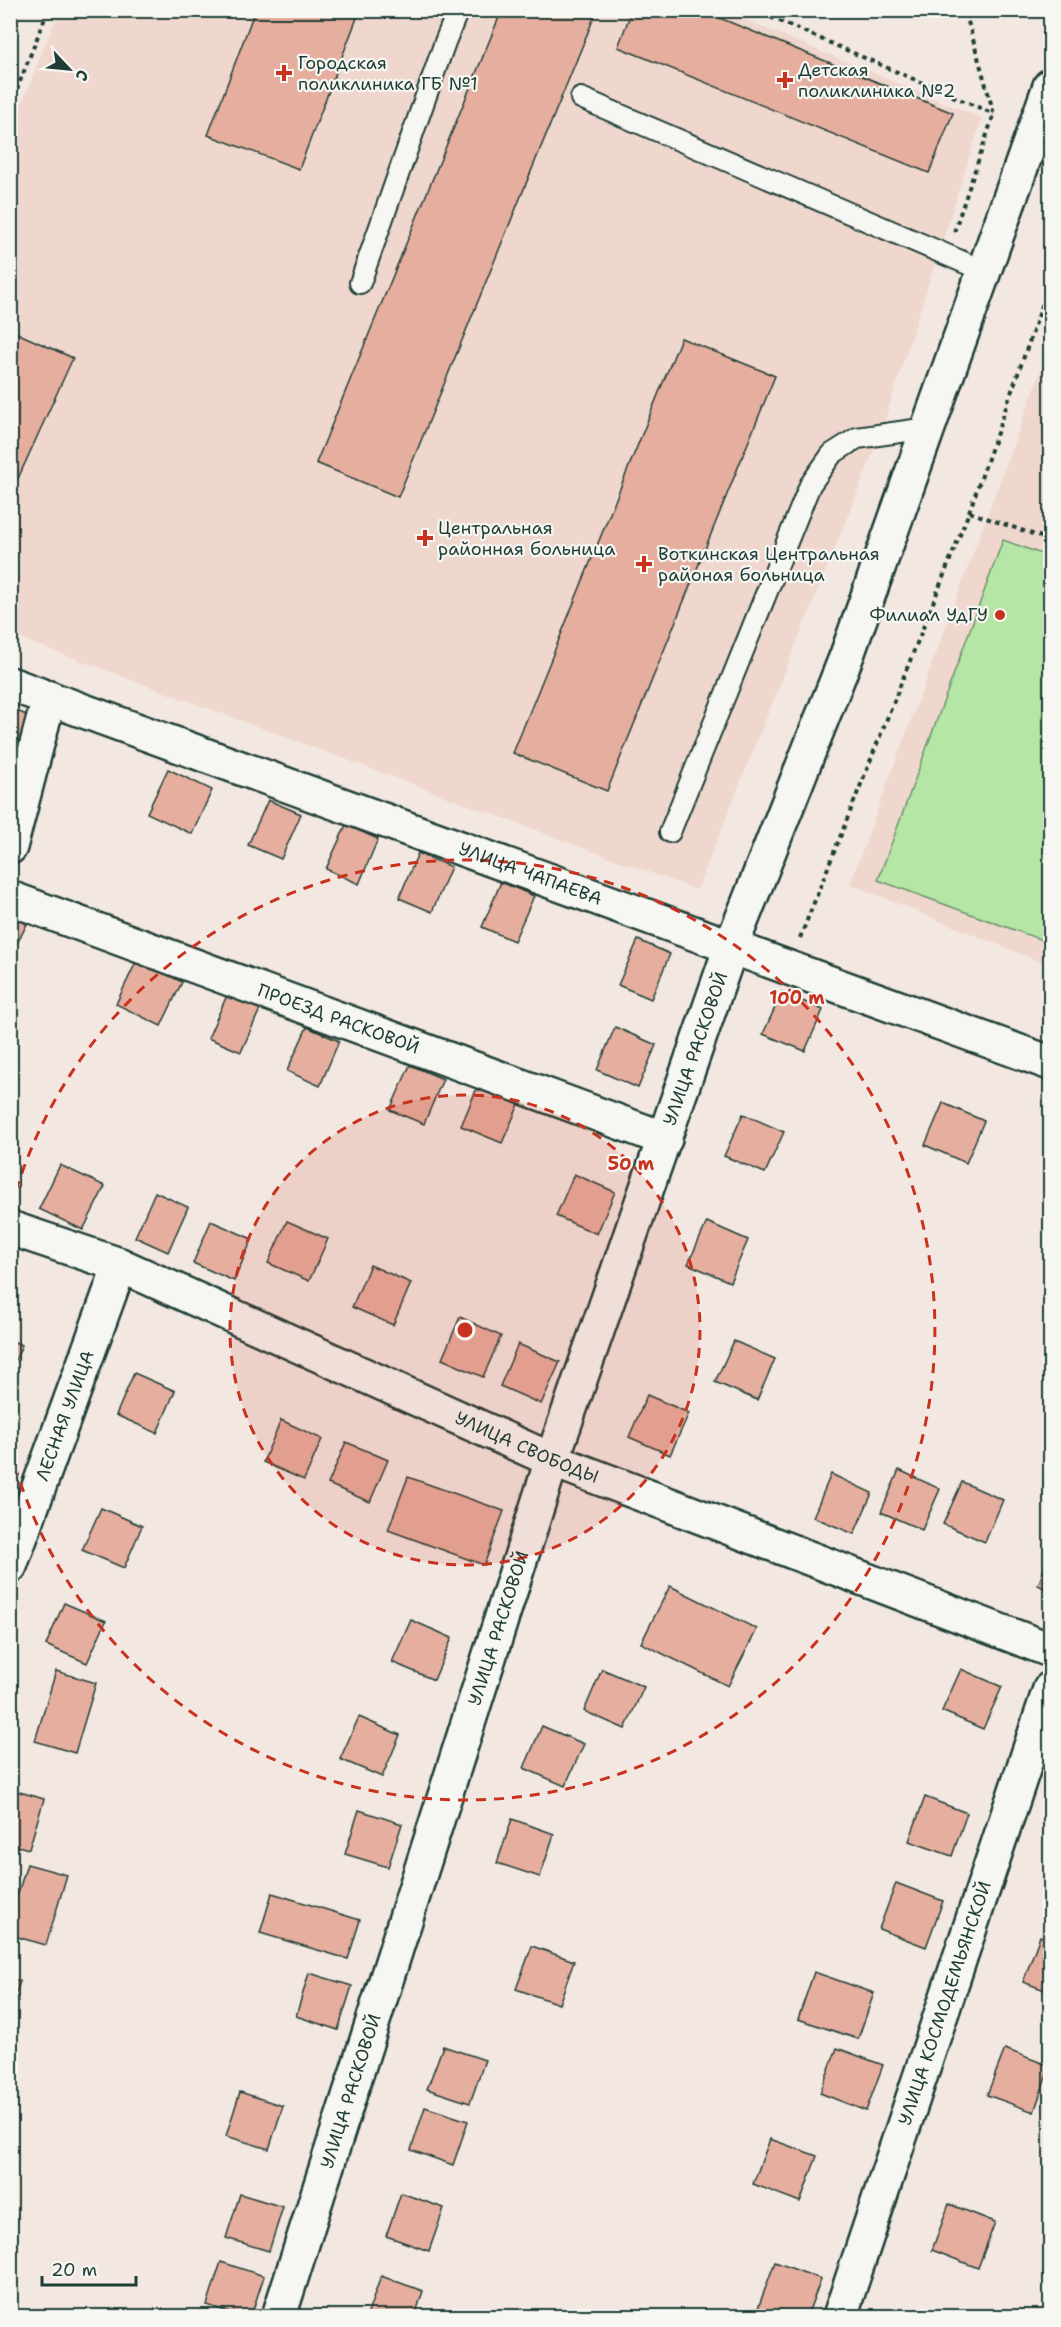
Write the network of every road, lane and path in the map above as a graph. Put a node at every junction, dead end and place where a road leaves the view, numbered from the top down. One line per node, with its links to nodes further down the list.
1 (48, 10): 6 (path)
2 (458, 10): 12 (lane)
3 (754, 10): 9 (path)
4 (963, 10): 9 (path)
5 (1050, 86): 11 (street, УЛИЦА РАСКОВОЙ)
6 (12, 97): 8 (path)
7 (581, 98): 10 (lane)
8 (10, 107)
9 (994, 114): 10 (path)
10 (946, 255): 11 (lane)
11 (984, 271): 14 (street, УЛИЦА РАСКОВОЙ)
12 (360, 283)
13 (1050, 283): 15 (path)
14 (928, 428): 19 (lane); 22 (street, УЛИЦА РАСКОВОЙ)
15 (969, 512): 16 (path); 23 (path)
16 (1050, 540)
17 (10, 684): 18 (street, УЛИЦА ЧАПАЕВА)
18 (49, 698): 20 (street); 22 (street, УЛИЦА ЧАПАЕВА)
19 (670, 832)
20 (10, 847)
21 (10, 898): 25 (street, ПРОЕЗД РАСКОВОЙ)
22 (731, 947): 23 (street, УЛИЦА ЧАПАЕВА); 25 (street, УЛИЦА РАСКОВОЙ)
23 (789, 968): 24 (street, УЛИЦА ЧАПАЕВА)
24 (1050, 1063)
25 (665, 1139): 28 (street, УЛИЦА РАСКОВОЙ)
26 (10, 1228): 27 (street, УЛИЦА СВОБОДЫ)
27 (120, 1265): 28 (street, УЛИЦА СВОБОДЫ); 29 (street, ЛЕСНАЯ УЛИЦА)
28 (552, 1460): 30 (street, УЛИЦА СВОБОДЫ); 32 (street, УЛИЦА РАСКОВОЙ)
29 (10, 1566)
30 (1050, 1650)
31 (1050, 1689): 33 (street, УЛИЦА КОСМОДЕМЬЯНСКОЙ)
32 (279, 2316)
33 (840, 2316)

